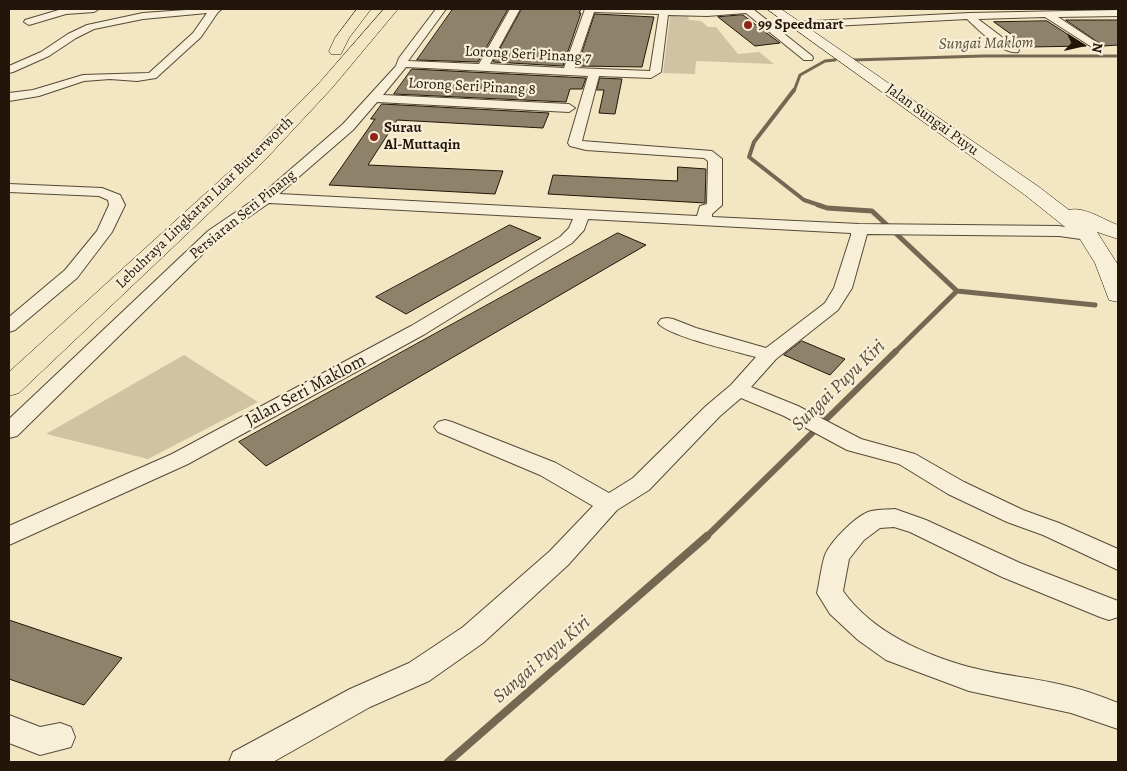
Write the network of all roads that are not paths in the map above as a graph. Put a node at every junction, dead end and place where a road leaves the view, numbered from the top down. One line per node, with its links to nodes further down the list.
1 (47, 9): 15 (street)
2 (94, 9): 15 (street)
3 (155, 9): 18 (street)
4 (216, 9): 18 (street); 36 (street)
5 (364, 9): 27 (highway)
6 (376, 9): 27 (highway, Lebuhraya Lingkaran Luar Butterworth)
7 (391, 9): 27 (highway, Lebuhraya Lingkaran Luar Butterworth)
8 (402, 9): 27 (highway)
9 (441, 9): 31 (street, Persiaran Seri Pinang)
10 (515, 9): 32 (street)
11 (590, 9): 16 (street); 34 (street)
12 (773, 9): 22 (main road, Jalan Sungai Puyu)
13 (1114, 9): 17 (street)
14 (748, 10): 16 (street); 24 (street)
15 (65, 11): 21 (street)
16 (664, 12): 35 (street, Lorong Seri Pinang 7)
17 (1118, 12): 19 (street)
18 (192, 13): 30 (street)
19 (1048, 14): 20 (street); 25 (street)
20 (969, 16): 22 (street); 26 (street)
21 (29, 22)
22 (795, 25): 23 (main road, Jalan Sungai Puyu)
23 (821, 44): 24 (street); 40 (main road, Jalan Sungai Puyu)
24 (793, 45): 28 (street)
25 (1098, 48)
26 (1014, 50)
27 (343, 55): 53 (highway, Lebuhraya Lingkaran Luar Butterworth); 54 (highway, Lebuhraya Lingkaran Luar Butterworth)
28 (808, 58)
29 (9, 59): 30 (street)
30 (29, 60): 33 (street)
31 (403, 64): 32 (street, Lorong Seri Pinang 7); 37 (street, Persiaran Seri Pinang)
32 (482, 68): 34 (street, Lorong Seri Pinang 7)
33 (9, 70)
34 (568, 72): 35 (street, Lorong Seri Pinang 7)
35 (594, 73): 43 (street)
36 (9, 97)
37 (373, 98): 38 (street, Lorong Seri Pinang 8); 41 (street, Persiaran Seri Pinang)
38 (569, 108)
39 (9, 188): 51 (street)
40 (1032, 190): 45 (main road); 46 (main road, Jalan Sungai Puyu)
41 (266, 198): 42 (street); 57 (street, Persiaran Seri Pinang)
42 (582, 215): 43 (street); 59 (street, Jalan Seri Maklom)
43 (704, 221): 44 (street)
44 (863, 230): 46 (street); 52 (street)
45 (1118, 233)
46 (1088, 235): 47 (main road); 48 (main road)
47 (1118, 240)
48 (1112, 256): 49 (main road)
49 (1118, 295)
50 (667, 324): 52 (street)
51 (9, 326)
52 (769, 355): 55 (street)
53 (9, 362)
54 (9, 387)
55 (738, 389): 58 (street); 60 (street)
56 (445, 427): 58 (street)
57 (9, 431)
58 (609, 504): 65 (street)
59 (9, 536)
60 (1118, 560)
61 (1109, 609): 62 (street)
62 (1118, 716)
63 (9, 729): 64 (street)
64 (60, 737)
65 (244, 762)

